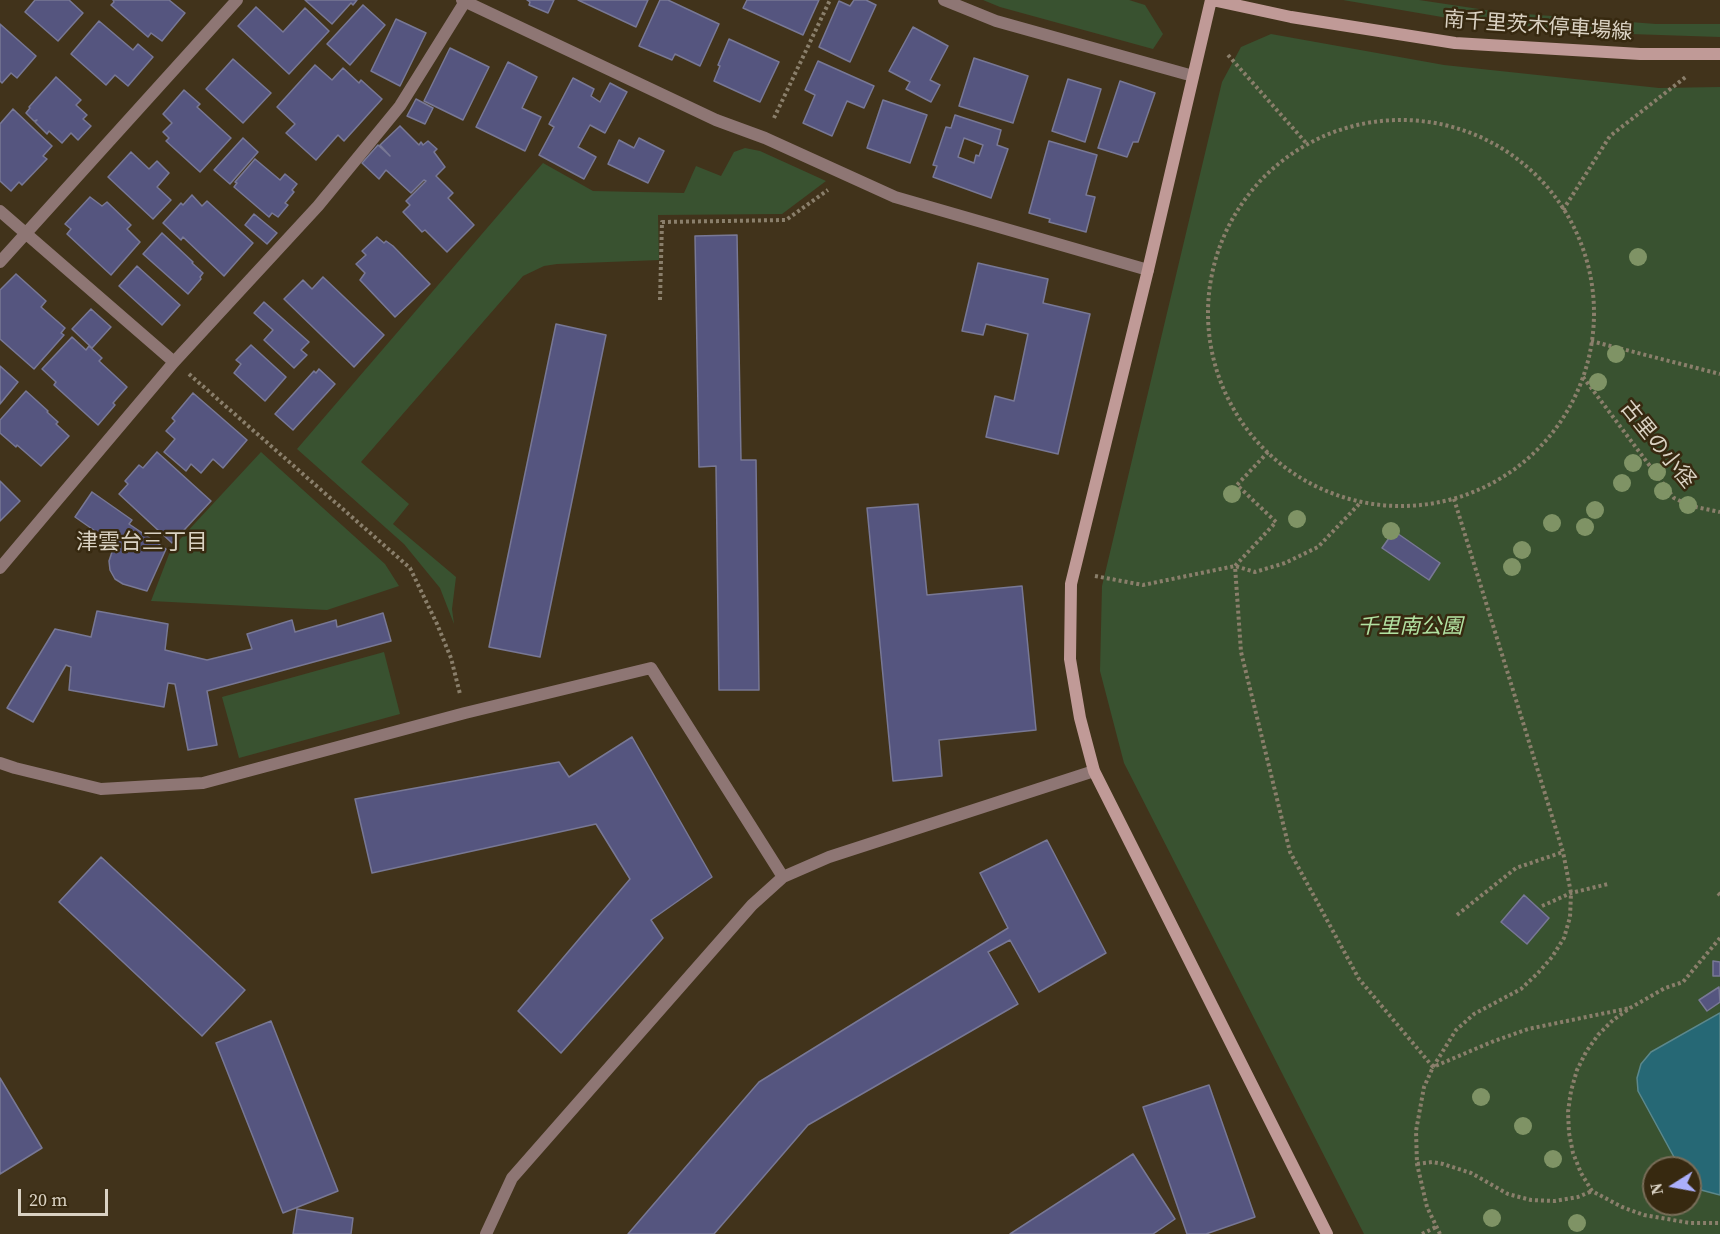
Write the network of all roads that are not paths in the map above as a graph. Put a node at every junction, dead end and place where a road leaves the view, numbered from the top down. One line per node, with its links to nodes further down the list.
1 (237, 0): 8 (street)
2 (464, 0): 10 (street); 11 (street)
3 (944, 0): 6 (street)
4 (1211, 0): 5 (street, 南千里茨木停車場線); 6 (street)
5 (1720, 54)
6 (1193, 76): 10 (street)
7 (0, 211): 8 (street)
8 (26, 233): 9 (street); 11 (street)
9 (0, 262)
10 (1148, 270): 14 (street)
11 (174, 362): 12 (street)
12 (0, 568)
13 (0, 762): 15 (street)
14 (1094, 771): 15 (street); 17 (street)
15 (783, 877): 16 (street)
16 (486, 1234)
17 (1326, 1234)

